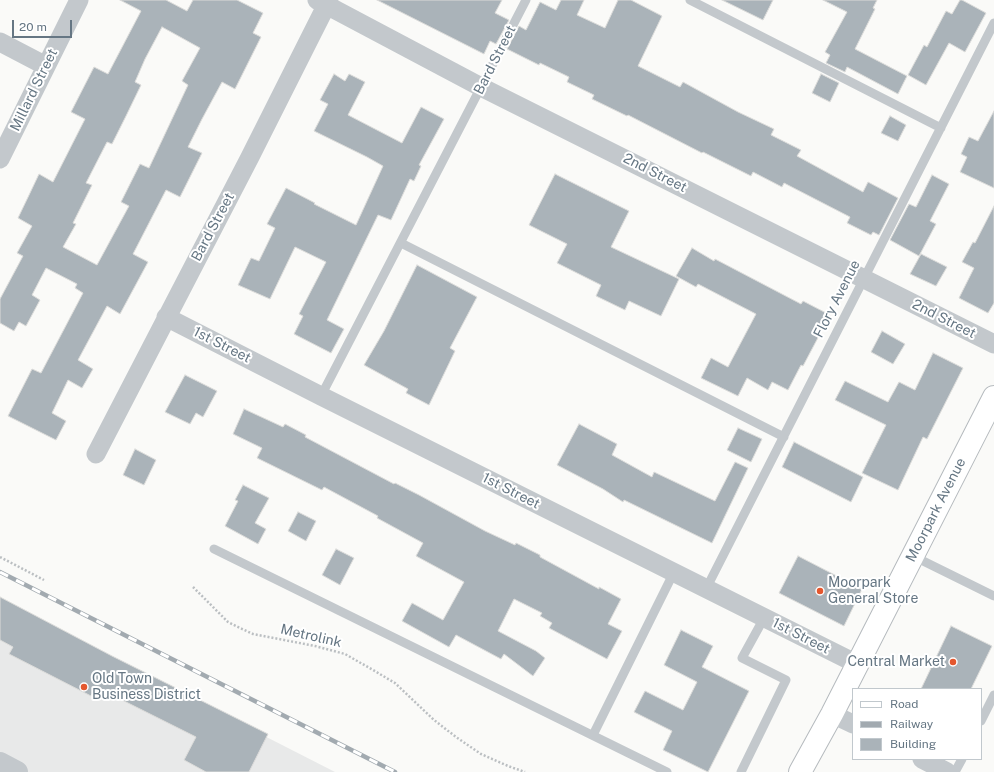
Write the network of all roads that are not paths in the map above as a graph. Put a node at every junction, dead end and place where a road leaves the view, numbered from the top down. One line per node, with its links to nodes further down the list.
1 (79, 0): 7 (street, Millard Street)
2 (526, 0): 8 (lane, Bard Street)
3 (690, 0): 9 (lane)
4 (324, 2): 8 (street, 2nd Street); 13 (street, Bard Street)
5 (994, 23): 9 (lane, Flory Avenue)
6 (0, 42): 7 (street)
7 (46, 66): 10 (street, Millard Street)
8 (481, 87): 11 (lane, Bard Street); 12 (street, 2nd Street)
9 (941, 128): 12 (lane, Flory Avenue)
10 (0, 159)
11 (401, 243): 15 (lane, Bard Street); 17 (lane)
12 (864, 278): 14 (street, 2nd Street); 17 (lane, Flory Avenue)
13 (166, 317): 15 (street, 1st Street); 18 (street, Bard Street)
14 (994, 344)
15 (321, 396): 21 (street, 1st Street)
16 (994, 397): 20 (main road, Moorpark Avenue)
17 (784, 437): 22 (lane, Flory Avenue)
18 (96, 454)
19 (214, 549): 30 (lane)
20 (913, 556): 23 (lane); 25 (main road, Moorpark Avenue)
21 (674, 572): 22 (street, 1st Street); 30 (lane)
22 (706, 589): 24 (street, 1st Street)
23 (994, 596)
24 (764, 618): 25 (street, 1st Street); 36 (lane)
25 (857, 664): 27 (main road, Moorpark Avenue)
26 (994, 695): 28 (lane)
27 (832, 714): 29 (street); 37 (main road, Moorpark Avenue)
28 (982, 719)
29 (852, 724)
30 (593, 735): 35 (lane)
31 (924, 760): 38 (street)
32 (962, 760): 39 (lane)
33 (0, 763): 34 (street)
34 (17, 772)
35 (667, 772)
36 (741, 772)
37 (800, 772)
38 (947, 772)
39 (956, 772)

